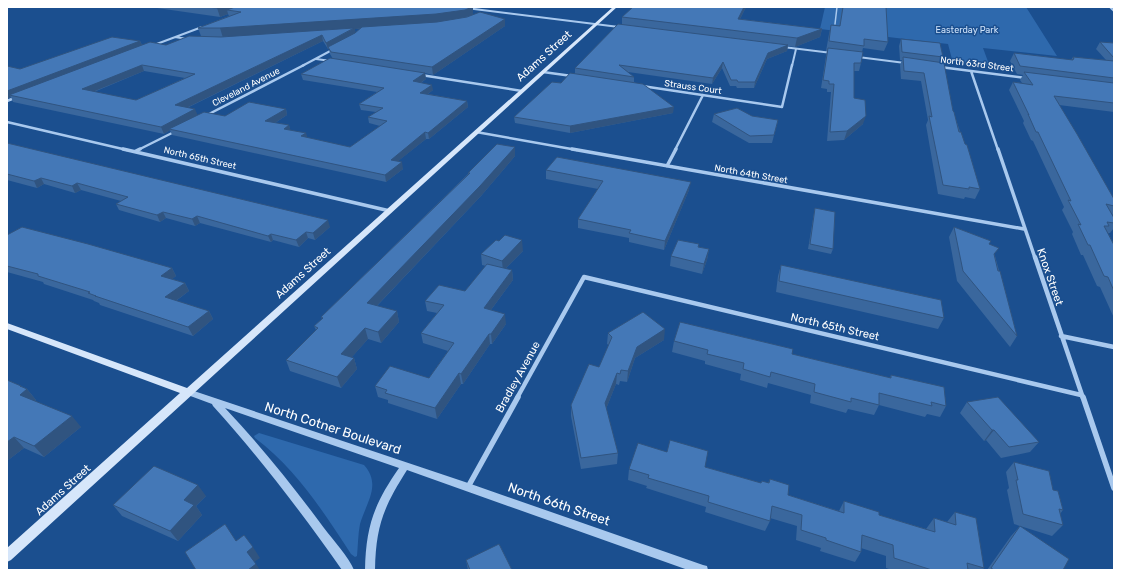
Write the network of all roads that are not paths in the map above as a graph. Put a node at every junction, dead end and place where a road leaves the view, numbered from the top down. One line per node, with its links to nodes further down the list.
1 (458, 7): 5 (street)
2 (615, 7): 8 (main road, Adams Street)
3 (837, 7): 9 (lane)
4 (1110, 7): 6 (street)
5 (490, 11): 7 (street); 8 (street)
6 (1114, 11)
7 (486, 14)
8 (596, 24): 11 (street); 25 (main road, Adams Street)
9 (835, 24)
10 (209, 25): 12 (street)
11 (623, 27)
12 (175, 37): 13 (street); 14 (street)
13 (192, 40)
14 (153, 46)
15 (780, 47): 17 (street)
16 (336, 48): 20 (street, Cleveland Avenue)
17 (796, 49): 18 (street); 32 (street, Strauss Court)
18 (836, 54)
19 (852, 56): 22 (street)
20 (316, 59): 21 (street); 34 (street, Cleveland Avenue)
21 (334, 62)
22 (907, 63)
23 (939, 67): 24 (street, North 63rd Street)
24 (971, 71): 28 (street, North 63rd Street); 41 (street, Knox Street)
25 (543, 72): 27 (street); 30 (main road, Adams Street)
26 (419, 75): 30 (street)
27 (575, 76)
28 (1031, 78)
29 (636, 85): 32 (street, Strauss Court)
30 (522, 91): 37 (main road, Adams Street)
31 (22, 95): 33 (street)
32 (703, 95): 39 (street)
33 (7, 101)
34 (205, 116)
35 (7, 122): 38 (street, North 65th Street)
36 (177, 130): 38 (street)
37 (476, 132): 39 (street, North 64th Street); 40 (main road, Adams Street)
38 (136, 151): 40 (street, North 65th Street)
39 (667, 166): 41 (street, North 64th Street)
40 (390, 211): 46 (main road, Adams Street)
41 (1024, 229): 44 (street, Knox Street)
42 (584, 277): 47 (street, North 65th Street); 50 (street, Bradley Avenue)
43 (7, 326): 46 (main road, North Cotner Boulevard)
44 (1061, 336): 45 (street); 47 (street, Knox Street)
45 (1114, 347)
46 (188, 392): 48 (street, North Cotner Boulevard); 52 (main road, Adams Street)
47 (1081, 395): 51 (street, Knox Street)
48 (214, 402): 49 (street, North Cotner Boulevard); 53 (street, North Cotner Boulevard)
49 (405, 466): 50 (street, North 66th Street); 54 (street, North Cotner Boulevard)
50 (468, 487): 55 (street, North 66th Street)
51 (1114, 488)
52 (7, 556)
53 (349, 570)
54 (370, 570)
55 (703, 570)

